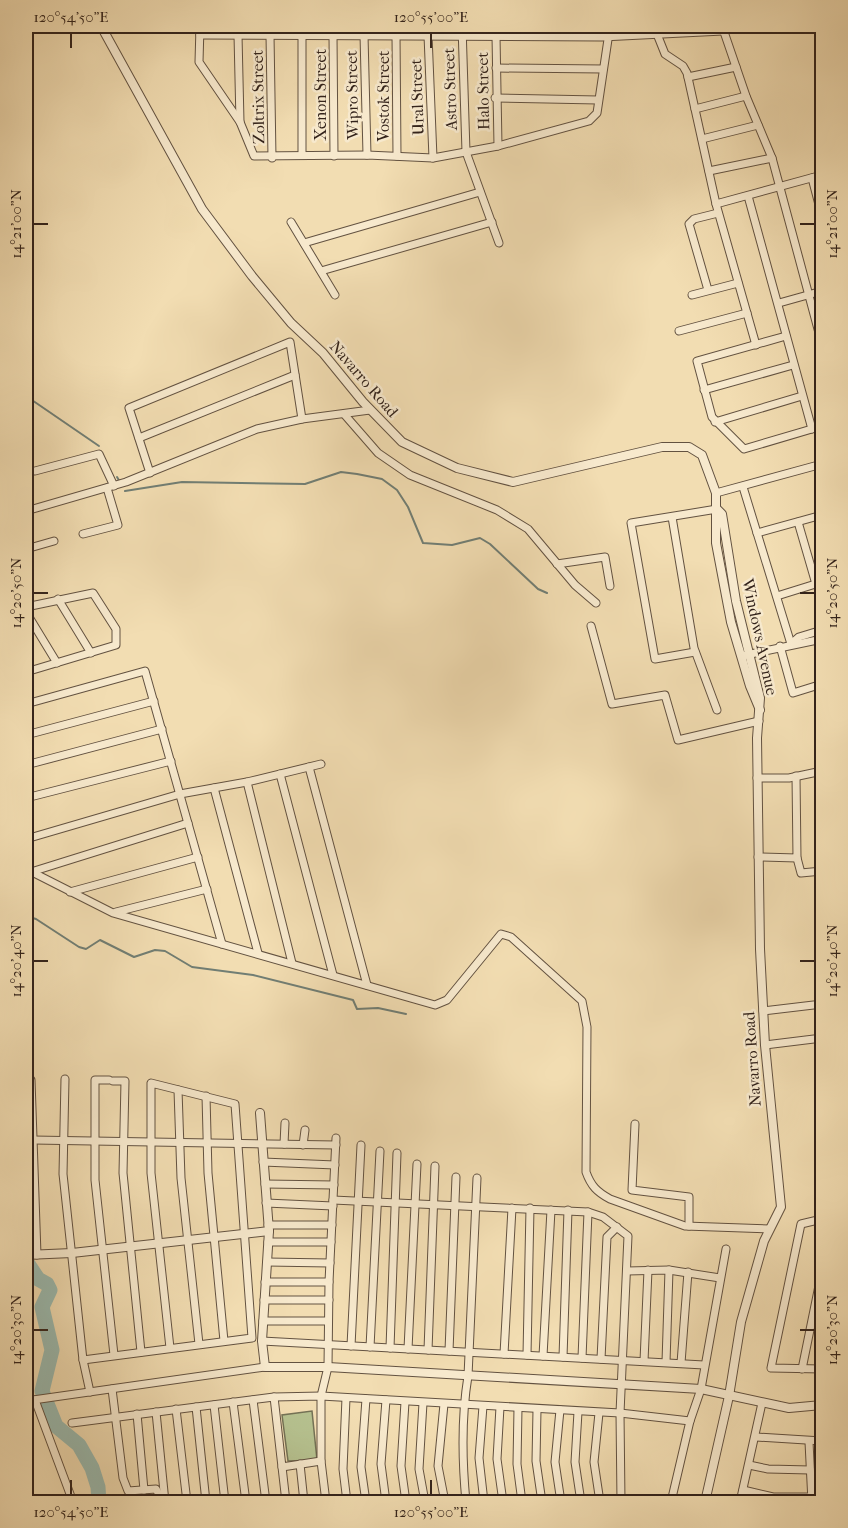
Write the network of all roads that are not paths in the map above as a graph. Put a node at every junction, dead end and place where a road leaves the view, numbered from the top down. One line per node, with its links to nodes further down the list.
1 (41, 26): 7 (street)
2 (101, 26): 73 (street, Navarro Road)
3 (200, 26): 10 (street)
4 (462, 26): 20 (street, Astro Street)
5 (610, 26): 22 (street)
6 (647, 26): 11 (street)
7 (27, 27)
8 (723, 28): 9 (street); 24 (street)
9 (678, 29): 12 (street)
10 (200, 34): 13 (street); 31 (street)
11 (647, 34): 12 (street); 22 (street)
12 (657, 34): 26 (street)
13 (238, 35): 14 (street); 31 (street)
14 (270, 35): 15 (street); 40 (street, Zoltrix Street)
15 (302, 35): 16 (street); 36 (street)
16 (333, 35): 17 (street); 38 (street, Xenon Street)
17 (364, 35): 18 (street); 37 (street, Wipro Street)
18 (396, 35): 19 (street); 39 (street, Vostok Street)
19 (428, 35): 20 (street); 41 (street, Ural Street)
20 (462, 35): 21 (street); 35 (street, Astro Street)
21 (496, 36): 22 (street); 23 (street, Halo Street)
22 (608, 36): 25 (street)
23 (496, 68): 25 (street); 28 (street, Halo Street)
24 (736, 68): 26 (street); 27 (street)
25 (603, 69): 29 (street)
26 (688, 77): 30 (street)
27 (746, 96): 30 (street); 32 (street)
28 (495, 98): 29 (street); 34 (street, Halo Street)
29 (598, 100): 34 (street)
30 (695, 110): 33 (street)
31 (240, 122): 40 (street)
32 (758, 125): 33 (street); 42 (street)
33 (702, 139): 43 (street)
34 (498, 147): 35 (street)
35 (466, 152): 41 (street); 47 (street, Astro Street)
36 (302, 155): 38 (street); 40 (street)
37 (367, 155): 38 (street); 39 (street)
38 (334, 156)
39 (397, 156): 41 (street)
40 (272, 158)
41 (433, 158)
42 (772, 158): 43 (street); 46 (street)
43 (709, 171): 49 (street)
44 (822, 175): 45 (street)
45 (812, 178): 46 (street); 51 (street)
46 (780, 187): 48 (street); 62 (street)
47 (480, 192): 53 (street, Astro Street); 54 (street)
48 (748, 196): 49 (street); 63 (street)
49 (716, 204): 50 (street)
50 (718, 213): 57 (street); 58 (street)
51 (822, 216)
52 (291, 222): 54 (street)
53 (492, 222): 55 (street, Astro Street); 56 (street)
54 (304, 243): 56 (street)
55 (499, 243)
56 (321, 272): 60 (street)
57 (738, 283): 58 (street); 64 (street)
58 (708, 290): 61 (street)
59 (822, 291): 62 (street)
60 (335, 295)
61 (692, 295)
62 (809, 295): 63 (street); 67 (street)
63 (779, 303): 66 (street)
64 (747, 313): 65 (street); 68 (street)
65 (679, 331)
66 (786, 336): 68 (street); 69 (street)
67 (822, 344)
68 (756, 345): 71 (street)
69 (793, 365): 71 (street); 72 (street)
70 (295, 375): 75 (street); 79 (street); 79 (street)
71 (704, 390): 76 (street)
72 (802, 396): 76 (street); 78 (street)
73 (370, 410): 74 (street); 85 (street, Navarro Road)
74 (344, 414): 75 (street); 95 (street)
75 (302, 419): 82 (street)
76 (715, 422): 78 (street)
77 (822, 426): 78 (street)
78 (812, 429)
79 (139, 438): 82 (street)
80 (822, 464): 84 (street)
81 (35, 471): 83 (street)
82 (150, 473): 83 (street)
83 (110, 487): 87 (street); 91 (street)
84 (743, 487): 85 (street); 92 (street)
85 (716, 493): 86 (street, Navarro Road)
86 (717, 508): 89 (street); 110 (street, Windows Avenue)
87 (26, 511)
88 (822, 515): 90 (street)
89 (672, 517): 108 (street); 108 (street)
90 (798, 522): 92 (street); 96 (street)
91 (83, 534)
92 (758, 534): 98 (street)
93 (54, 542): 94 (street)
94 (26, 549)
95 (558, 564): 97 (street); 100 (street)
96 (819, 583): 98 (street)
97 (610, 586)
98 (777, 596): 106 (street)
99 (58, 599): 101 (street); 109 (street); 109 (street)
100 (596, 603)
101 (26, 607)
102 (26, 612): 111 (street)
103 (591, 627): 118 (street)
104 (822, 630): 106 (street)
105 (822, 639): 106 (street)
106 (791, 644): 107 (street)
107 (780, 646): 110 (street); 113 (street)
108 (695, 652): 116 (street)
109 (91, 653): 111 (street)
110 (745, 655): 117 (street, Windows Avenue)
111 (57, 663): 112 (street)
112 (26, 672)
113 (822, 684)
114 (154, 701): 115 (street); 119 (street); 120 (street)
115 (26, 704)
116 (717, 710)
117 (760, 710): 118 (street, Navarro Road)
118 (759, 722): 128 (street, Navarro Road)
119 (162, 729): 121 (street); 123 (street)
120 (26, 735)
121 (171, 761): 131 (street); 132 (street)
122 (321, 764): 124 (street)
123 (26, 765)
124 (309, 767): 126 (street); 148 (street)
125 (822, 771): 127 (street)
126 (280, 774): 129 (street); 147 (street)
127 (796, 776): 128 (street); 137 (street)
128 (757, 778): 136 (street, Navarro Road)
129 (247, 782): 130 (street); 146 (street)
130 (214, 788): 131 (street); 145 (street)
131 (180, 794): 133 (street); 134 (street)
132 (26, 798)
133 (188, 823): 135 (street); 138 (street)
134 (26, 839)
135 (198, 857): 141 (street); 142 (street)
136 (759, 857): 137 (street); 150 (street, Navarro Road)
137 (797, 858): 139 (street)
138 (28, 871): 142 (street)
139 (822, 871): 140 (street)
140 (822, 880)
141 (207, 889): 143 (street); 144 (street)
142 (70, 892): 143 (street)
143 (113, 913): 144 (street)
144 (222, 944): 145 (street)
145 (258, 953): 146 (street)
146 (292, 963): 147 (street)
147 (333, 975): 148 (street)
148 (367, 985): 202 (street)
149 (822, 1005): 150 (street)
150 (763, 1011): 152 (street, Navarro Road)
151 (822, 1038): 152 (street)
152 (765, 1045): 207 (street, Navarro Road)
153 (26, 1079): 160 (street)
154 (65, 1079): 163 (street)
155 (178, 1090): 156 (street); 166 (street); 167 (street)
156 (206, 1096): 168 (street); 169 (street)
157 (260, 1113): 170 (street)
158 (285, 1123): 171 (street)
159 (635, 1124): 202 (street)
160 (29, 1125): 162 (street)
161 (305, 1130): 172 (street)
162 (33, 1140): 163 (street); 179 (street)
163 (64, 1141): 164 (street); 217 (street)
164 (95, 1141): 165 (street); 165 (street); 216 (street)
165 (123, 1141): 166 (street); 214 (street)
166 (152, 1142): 167 (street); 213 (street)
167 (180, 1142): 168 (street); 210 (street)
168 (208, 1142): 169 (street); 209 (street)
169 (236, 1142): 170 (street); 208 (street)
170 (261, 1143): 171 (street); 176 (street)
171 (284, 1144): 172 (street)
172 (303, 1145): 178 (street)
173 (360, 1145): 186 (street)
174 (380, 1151): 187 (street)
175 (397, 1153): 188 (street)
176 (263, 1162): 178 (street); 184 (street)
177 (417, 1164): 191 (street)
178 (335, 1165): 185 (street)
179 (34, 1166): 181 (street); 204 (street)
180 (435, 1166): 192 (street)
181 (26, 1167)
182 (456, 1178): 194 (street)
183 (477, 1178): 193 (street)
184 (265, 1184): 185 (street); 189 (street)
185 (334, 1185): 190 (street)
186 (358, 1201): 187 (street); 190 (street); 238 (street)
187 (378, 1201): 188 (street); 239 (street)
188 (397, 1202): 191 (street); 241 (street)
189 (266, 1203): 190 (street); 206 (street)
190 (333, 1203): 201 (street)
191 (415, 1204): 192 (street); 242 (street)
192 (435, 1204): 194 (street); 243 (street)
193 (477, 1205): 194 (street); 195 (street); 246 (street)
194 (454, 1206): 244 (street)
195 (512, 1208): 196 (street); 247 (street)
196 (530, 1209): 197 (street); 249 (street)
197 (551, 1210): 198 (street); 250 (street)
198 (568, 1210): 199 (street); 251 (street)
199 (588, 1212): 205 (street); 252 (street)
200 (822, 1219): 262 (street)
201 (332, 1225): 206 (street); 212 (street)
202 (689, 1226): 207 (street)
203 (26, 1227): 204 (street)
204 (36, 1227): 219 (street)
205 (617, 1227): 224 (street); 253 (street)
206 (268, 1228): 208 (street); 211 (street)
207 (769, 1229): 270 (street, Navarro Road)
208 (244, 1233): 209 (street); 234 (street)
209 (215, 1237): 210 (street); 234 (street)
210 (188, 1240): 213 (street); 237 (street)
211 (268, 1242): 212 (street); 220 (street)
212 (331, 1242): 221 (street)
213 (159, 1243): 214 (street); 240 (street)
214 (131, 1246): 216 (street); 245 (street)
215 (726, 1249): 227 (street)
216 (101, 1250): 217 (street); 248 (street)
217 (72, 1253): 219 (street); 254 (street)
218 (26, 1255): 219 (street)
219 (36, 1255)
220 (267, 1262): 221 (street); 228 (street)
221 (330, 1263): 229 (street)
222 (648, 1270): 223 (street); 224 (street); 256 (street)
223 (669, 1270): 226 (street); 257 (street)
224 (627, 1271): 255 (street)
225 (822, 1271): 262 (street)
226 (688, 1272): 227 (street); 258 (street)
227 (720, 1278): 259 (street)
228 (266, 1282): 229 (street); 230 (street)
229 (329, 1282): 231 (street)
230 (264, 1300): 231 (street); 232 (street)
231 (328, 1300): 233 (street)
232 (263, 1321): 233 (street); 235 (street)
233 (328, 1321): 236 (street)
234 (224, 1341): 237 (street)
235 (262, 1341): 236 (street); 260 (street)
236 (328, 1343): 238 (street); 261 (street)
237 (199, 1344): 240 (street)
238 (351, 1346): 239 (street)
239 (370, 1347): 241 (street)
240 (170, 1348): 245 (street)
241 (390, 1348): 242 (street)
242 (408, 1349): 243 (street)
243 (428, 1350): 244 (street)
244 (449, 1351): 246 (street)
245 (141, 1352): 248 (street)
246 (469, 1352): 247 (street); 264 (street)
247 (504, 1354): 249 (street)
248 (114, 1355): 254 (street)
249 (527, 1355): 250 (street)
250 (543, 1356): 251 (street)
251 (563, 1357): 252 (street)
252 (582, 1358): 253 (street)
253 (601, 1359): 255 (street)
254 (83, 1360): 268 (street)
255 (622, 1360): 256 (street); 265 (street)
256 (644, 1361): 257 (street)
257 (666, 1362): 258 (street)
258 (681, 1363): 259 (street)
259 (704, 1365): 267 (street)
260 (265, 1367): 261 (street); 266 (street)
261 (328, 1367): 264 (street); 269 (street)
262 (802, 1369): 263 (street)
263 (822, 1369)
264 (468, 1376): 265 (street); 284 (street)
265 (623, 1384): 267 (street); 296 (street)
266 (112, 1389): 268 (street); 298 (street)
267 (701, 1389): 270 (street); 299 (street)
268 (90, 1392): 274 (street)
269 (321, 1396): 271 (street); 272 (street); 304 (street)
270 (729, 1396): 281 (street); 338 (street, Navarro Road)
271 (274, 1397): 275 (street); 307 (street)
272 (346, 1398): 273 (street); 323 (street)
273 (366, 1399): 276 (street); 324 (street)
274 (35, 1400): 277 (street); 313 (street)
275 (253, 1400): 279 (street); 319 (street)
276 (386, 1400): 278 (street); 325 (street)
277 (26, 1401)
278 (405, 1401): 280 (street); 326 (street)
279 (233, 1402): 283 (street); 318 (street)
280 (423, 1403): 282 (street); 327 (street)
281 (762, 1403): 285 (street); 301 (street)
282 (444, 1404): 284 (street); 328 (street)
283 (214, 1405): 287 (street); 317 (street)
284 (464, 1405): 286 (street); 329 (street)
285 (822, 1405)
286 (483, 1406): 288 (street); 330 (street)
287 (196, 1407): 290 (street); 316 (street)
288 (500, 1407): 289 (street); 331 (street)
289 (518, 1408): 291 (street); 332 (street)
290 (176, 1410): 293 (street); 315 (street)
291 (537, 1410): 292 (street); 333 (street)
292 (560, 1410): 294 (street); 334 (street)
293 (156, 1412): 297 (street); 314 (street)
294 (578, 1412): 295 (street); 335 (street)
295 (599, 1413): 296 (street); 336 (street)
296 (620, 1413): 299 (street); 312 (street)
297 (137, 1414): 298 (street); 309 (street)
298 (116, 1417): 300 (street); 309 (street)
299 (690, 1421): 337 (street)
300 (72, 1423)
301 (756, 1437): 303 (street); 306 (street)
302 (822, 1441): 303 (street)
303 (809, 1442): 308 (street)
304 (321, 1461): 305 (street); 322 (street)
305 (300, 1464): 307 (street); 321 (street)
306 (749, 1465): 308 (street); 310 (street)
307 (282, 1467): 320 (street)
308 (810, 1470): 311 (street)
309 (144, 1490): 314 (street)
310 (743, 1490): 311 (street); 339 (street)
311 (812, 1500)
312 (621, 1501): 336 (street)
313 (73, 1503)
314 (164, 1503)
315 (187, 1503)
316 (206, 1503)
317 (225, 1503)
318 (246, 1503)
319 (266, 1503)
320 (286, 1503)
321 (304, 1503)
322 (326, 1503)
323 (347, 1503)
324 (366, 1503)
325 (386, 1503)
326 (406, 1503)
327 (425, 1503)
328 (445, 1503)
329 (466, 1503)
330 (484, 1503)
331 (503, 1503)
332 (522, 1503)
333 (542, 1503)
334 (561, 1503)
335 (581, 1503)
336 (601, 1503)
337 (671, 1503)
338 (705, 1503)
339 (740, 1503)

